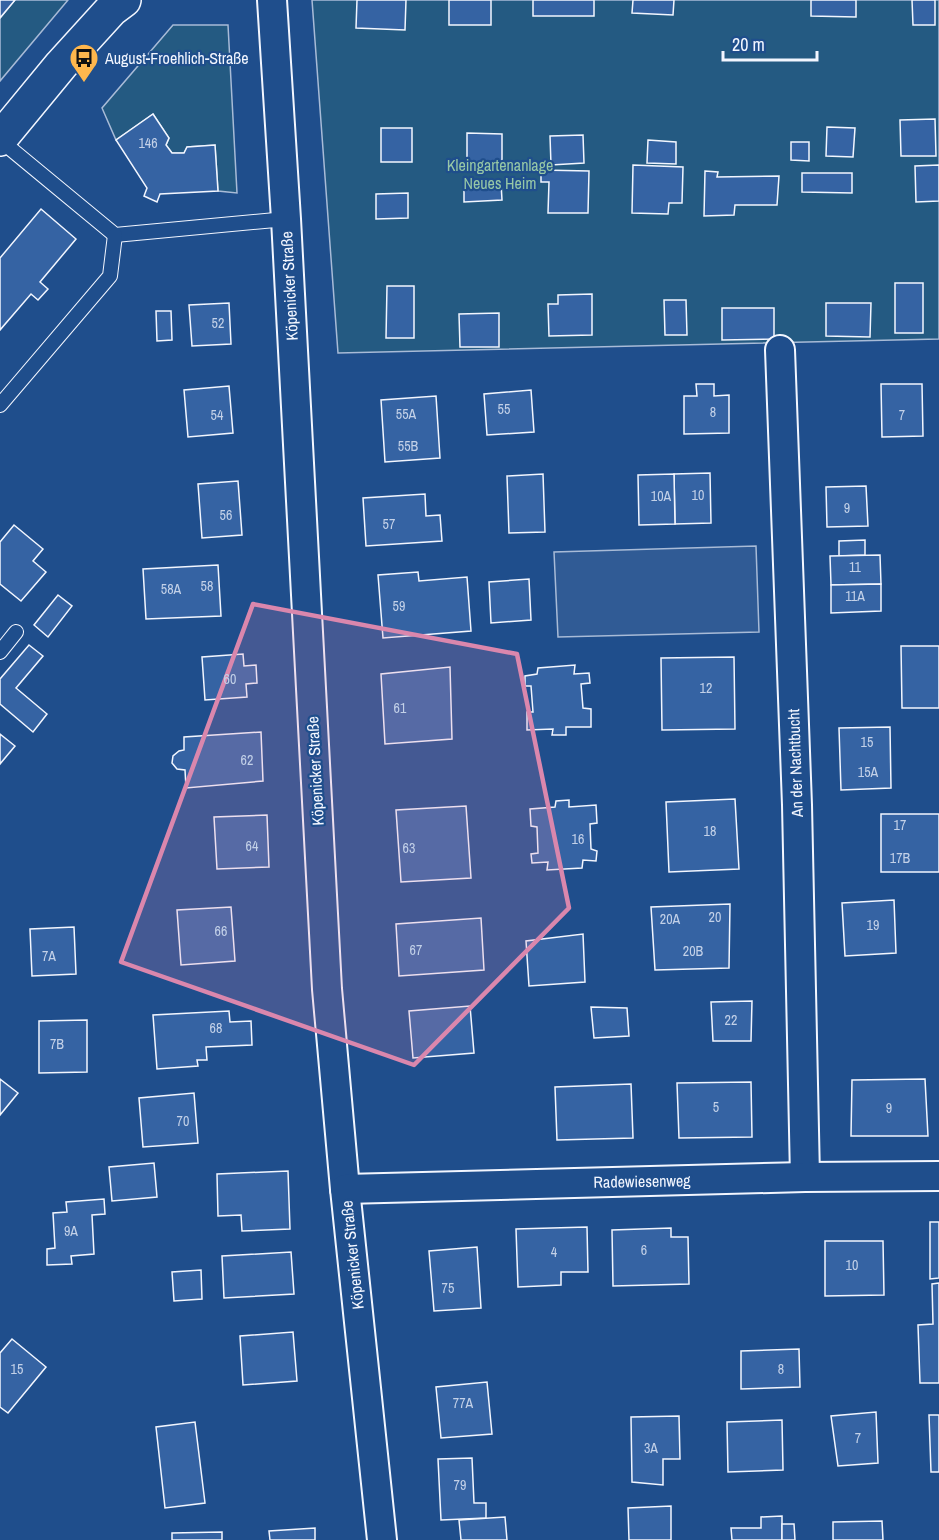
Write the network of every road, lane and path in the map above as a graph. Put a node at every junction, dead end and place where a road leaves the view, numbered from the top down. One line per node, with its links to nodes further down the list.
1 (124, 0): 3 (street)
2 (272, 0): 4 (street, Köpenicker Straße)
3 (0, 139): 5 (lane)
4 (286, 219): 5 (lane); 12 (street, Köpenicker Straße)
5 (116, 235): 7 (lane)
6 (780, 350): 11 (street, An der Nachtbucht)
7 (0, 405)
8 (16, 632): 9 (lane)
9 (0, 652)
10 (939, 1176): 11 (street, Radewiesenweg)
11 (805, 1177): 12 (street, Radewiesenweg)
12 (345, 1189): 13 (street, Köpenicker Straße)
13 (382, 1540)

